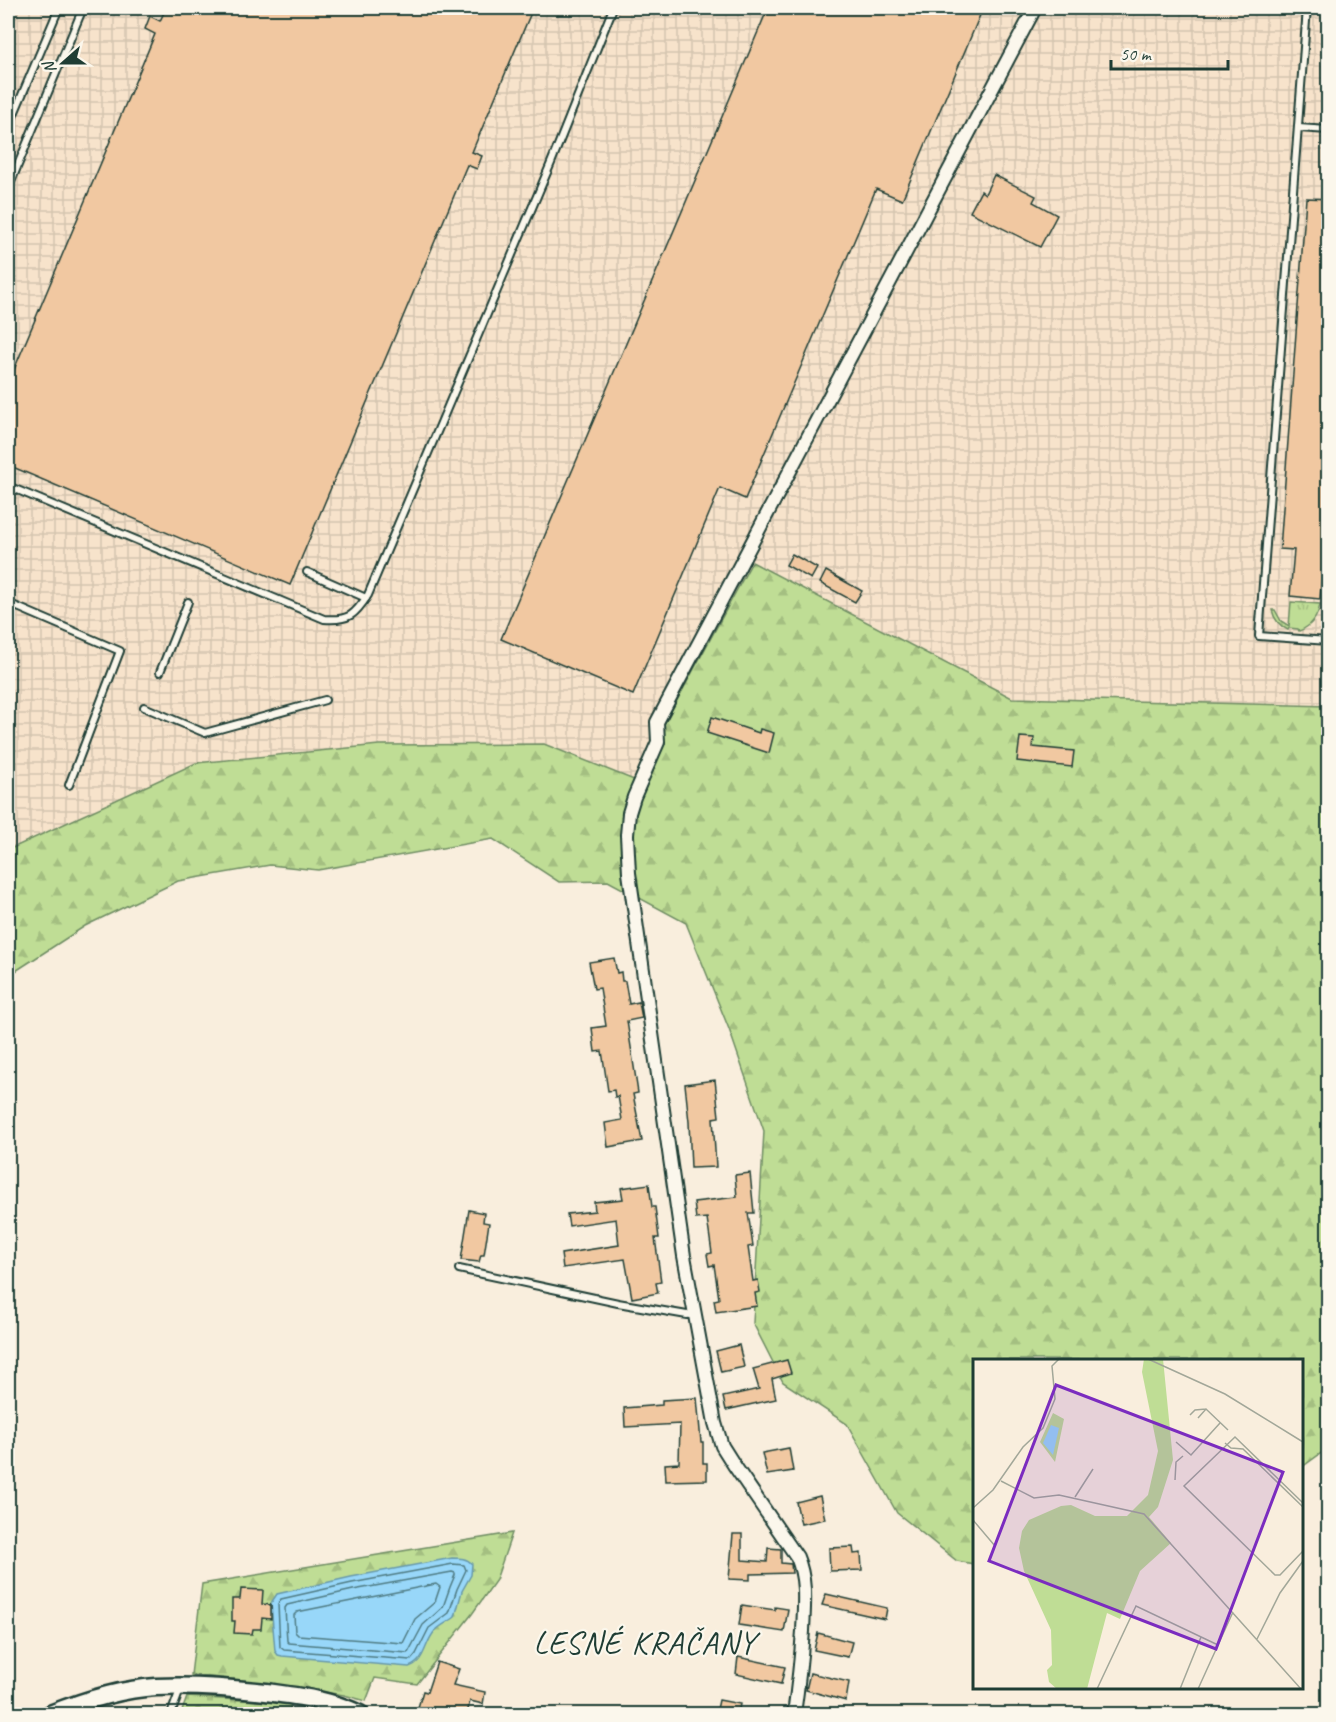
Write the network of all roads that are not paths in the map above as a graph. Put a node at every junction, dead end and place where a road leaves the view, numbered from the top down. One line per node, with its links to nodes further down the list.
1 (59, 8): 6 (lane)
2 (83, 8): 9 (lane)
3 (613, 8): 12 (lane)
4 (1035, 8): 21 (street)
5 (1307, 8): 7 (lane)
6 (8, 128)
7 (1299, 128): 8 (lane); 15 (lane)
8 (1329, 130)
9 (8, 189)
10 (8, 486): 12 (lane)
11 (307, 572): 12 (lane)
12 (366, 598)
13 (188, 602): 16 (lane)
14 (8, 603): 19 (lane)
15 (1329, 641)
16 (160, 672)
17 (325, 700): 18 (lane)
18 (144, 707)
19 (69, 785)
20 (459, 1269): 21 (lane)
21 (694, 1314): 26 (street)
22 (181, 1687): 23 (street); 24 (lane); 25 (street)
23 (50, 1714)
24 (171, 1714)
25 (360, 1714)
26 (794, 1714)

